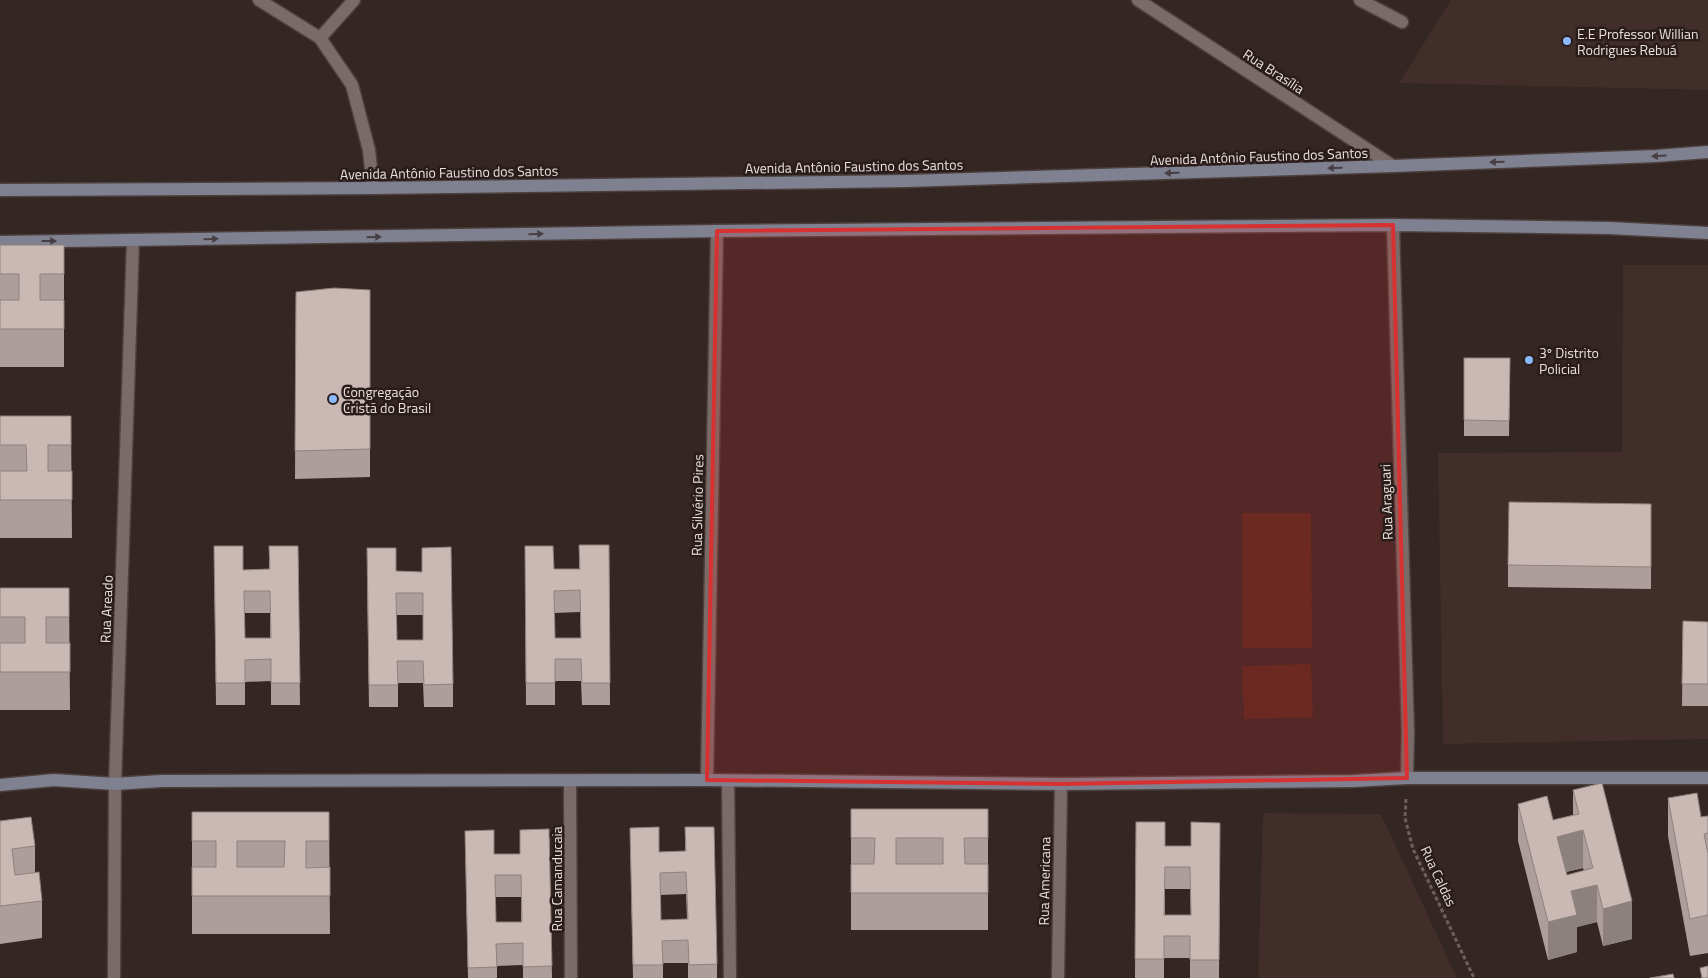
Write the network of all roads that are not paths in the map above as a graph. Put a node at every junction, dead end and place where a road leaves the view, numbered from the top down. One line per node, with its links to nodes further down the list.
1 (259, 0): 6 (street)
2 (354, 0): 6 (street)
3 (1138, 0): 8 (street, Rua Brasília)
4 (1360, 0): 5 (street)
5 (1402, 22)
6 (320, 38): 9 (street)
7 (1708, 152): 8 (main road, Avenida Antônio Faustino dos Santos, one-way to 8)
8 (1394, 166): 9 (main road, Avenida Antônio Faustino dos Santos, one-way to 9)
9 (373, 188): 10 (main road, Avenida Antônio Faustino dos Santos)
10 (0, 190)
11 (1393, 225): 12 (main road); 13 (main road); 16 (street, Rua Araguari)
12 (717, 231): 14 (main road, one-way to 12); 19 (street, Rua Silvério Pires)
13 (1708, 233)
14 (133, 240): 15 (main road, one-way to 14); 21 (street, Rua Areado)
15 (0, 242)
16 (1407, 778): 17 (main road); 22 (main road)
17 (1708, 778)
18 (570, 780): 19 (main road); 21 (main road); 25 (street, Rua Camanducaia)
19 (707, 780): 20 (main road)
20 (728, 781): 22 (main road); 26 (street)
21 (115, 784): 23 (main road); 24 (street, Rua Areado)
22 (1061, 784): 27 (street, Rua Americana)
23 (0, 785)
24 (114, 978)
25 (571, 978)
26 (730, 978)
27 (1058, 978)

